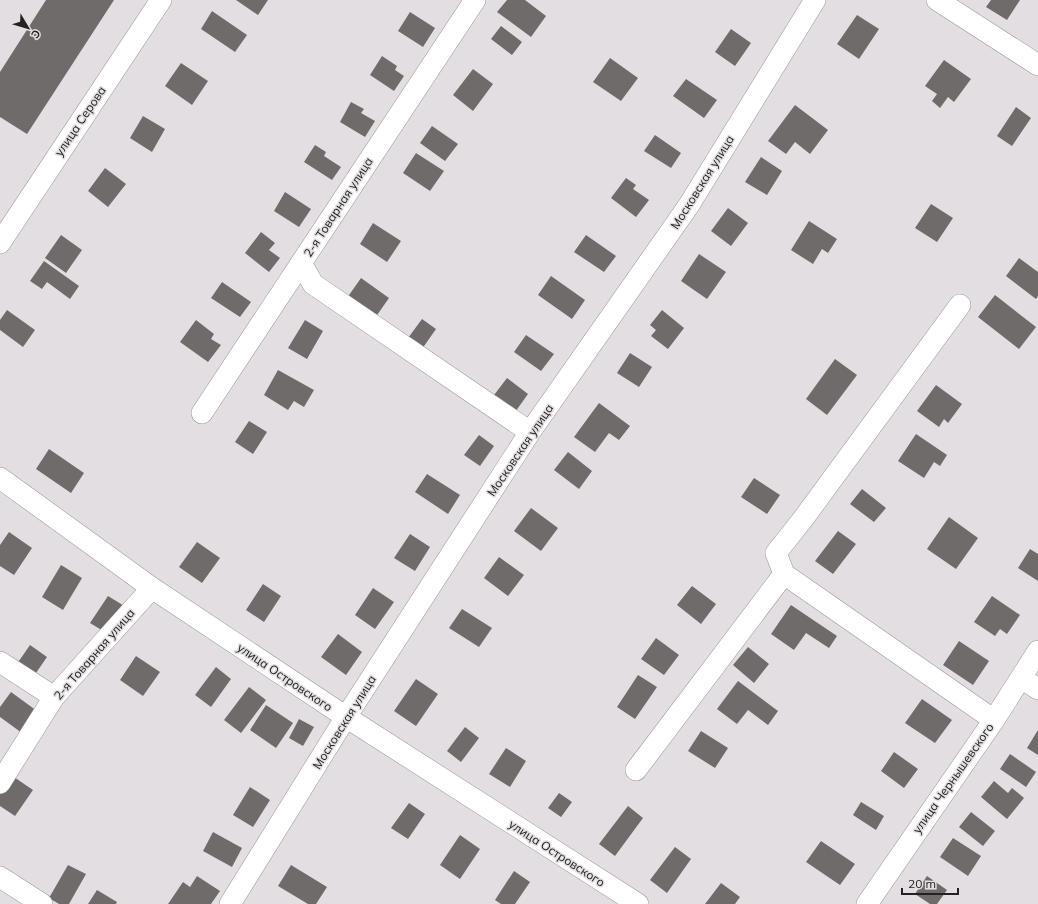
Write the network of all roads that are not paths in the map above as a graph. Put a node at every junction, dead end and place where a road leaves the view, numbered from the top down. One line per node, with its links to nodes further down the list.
1 (160, 0): 6 (street, улица Серова)
2 (475, 0): 7 (street, 2-я Товарная улица)
3 (815, 0): 10 (street, Московская улица)
4 (938, 0): 5 (street)
5 (1038, 65)
6 (0, 243)
7 (301, 263): 9 (street, 2-я Товарная улица); 10 (street)
8 (960, 305): 12 (street)
9 (202, 413)
10 (530, 432): 18 (street, Московская улица)
11 (0, 478): 13 (street, улица Островского)
12 (784, 574): 19 (street); 20 (street)
13 (152, 588): 17 (street, 2-я Товарная улица); 18 (street, улица Островского)
14 (1038, 651): 16 (street, улица Чернышевского)
15 (0, 662): 17 (street)
16 (1030, 684): 19 (street, улица Чернышевского)
17 (54, 697): 21 (street, 2-я Товарная улица)
18 (346, 717): 24 (street, Московская улица); 25 (street, улица Островского)
19 (994, 720): 26 (street, улица Чернышевского)
20 (636, 770)
21 (0, 783)
22 (0, 877): 23 (street)
23 (42, 904)
24 (230, 904)
25 (638, 904)
26 (867, 904)

